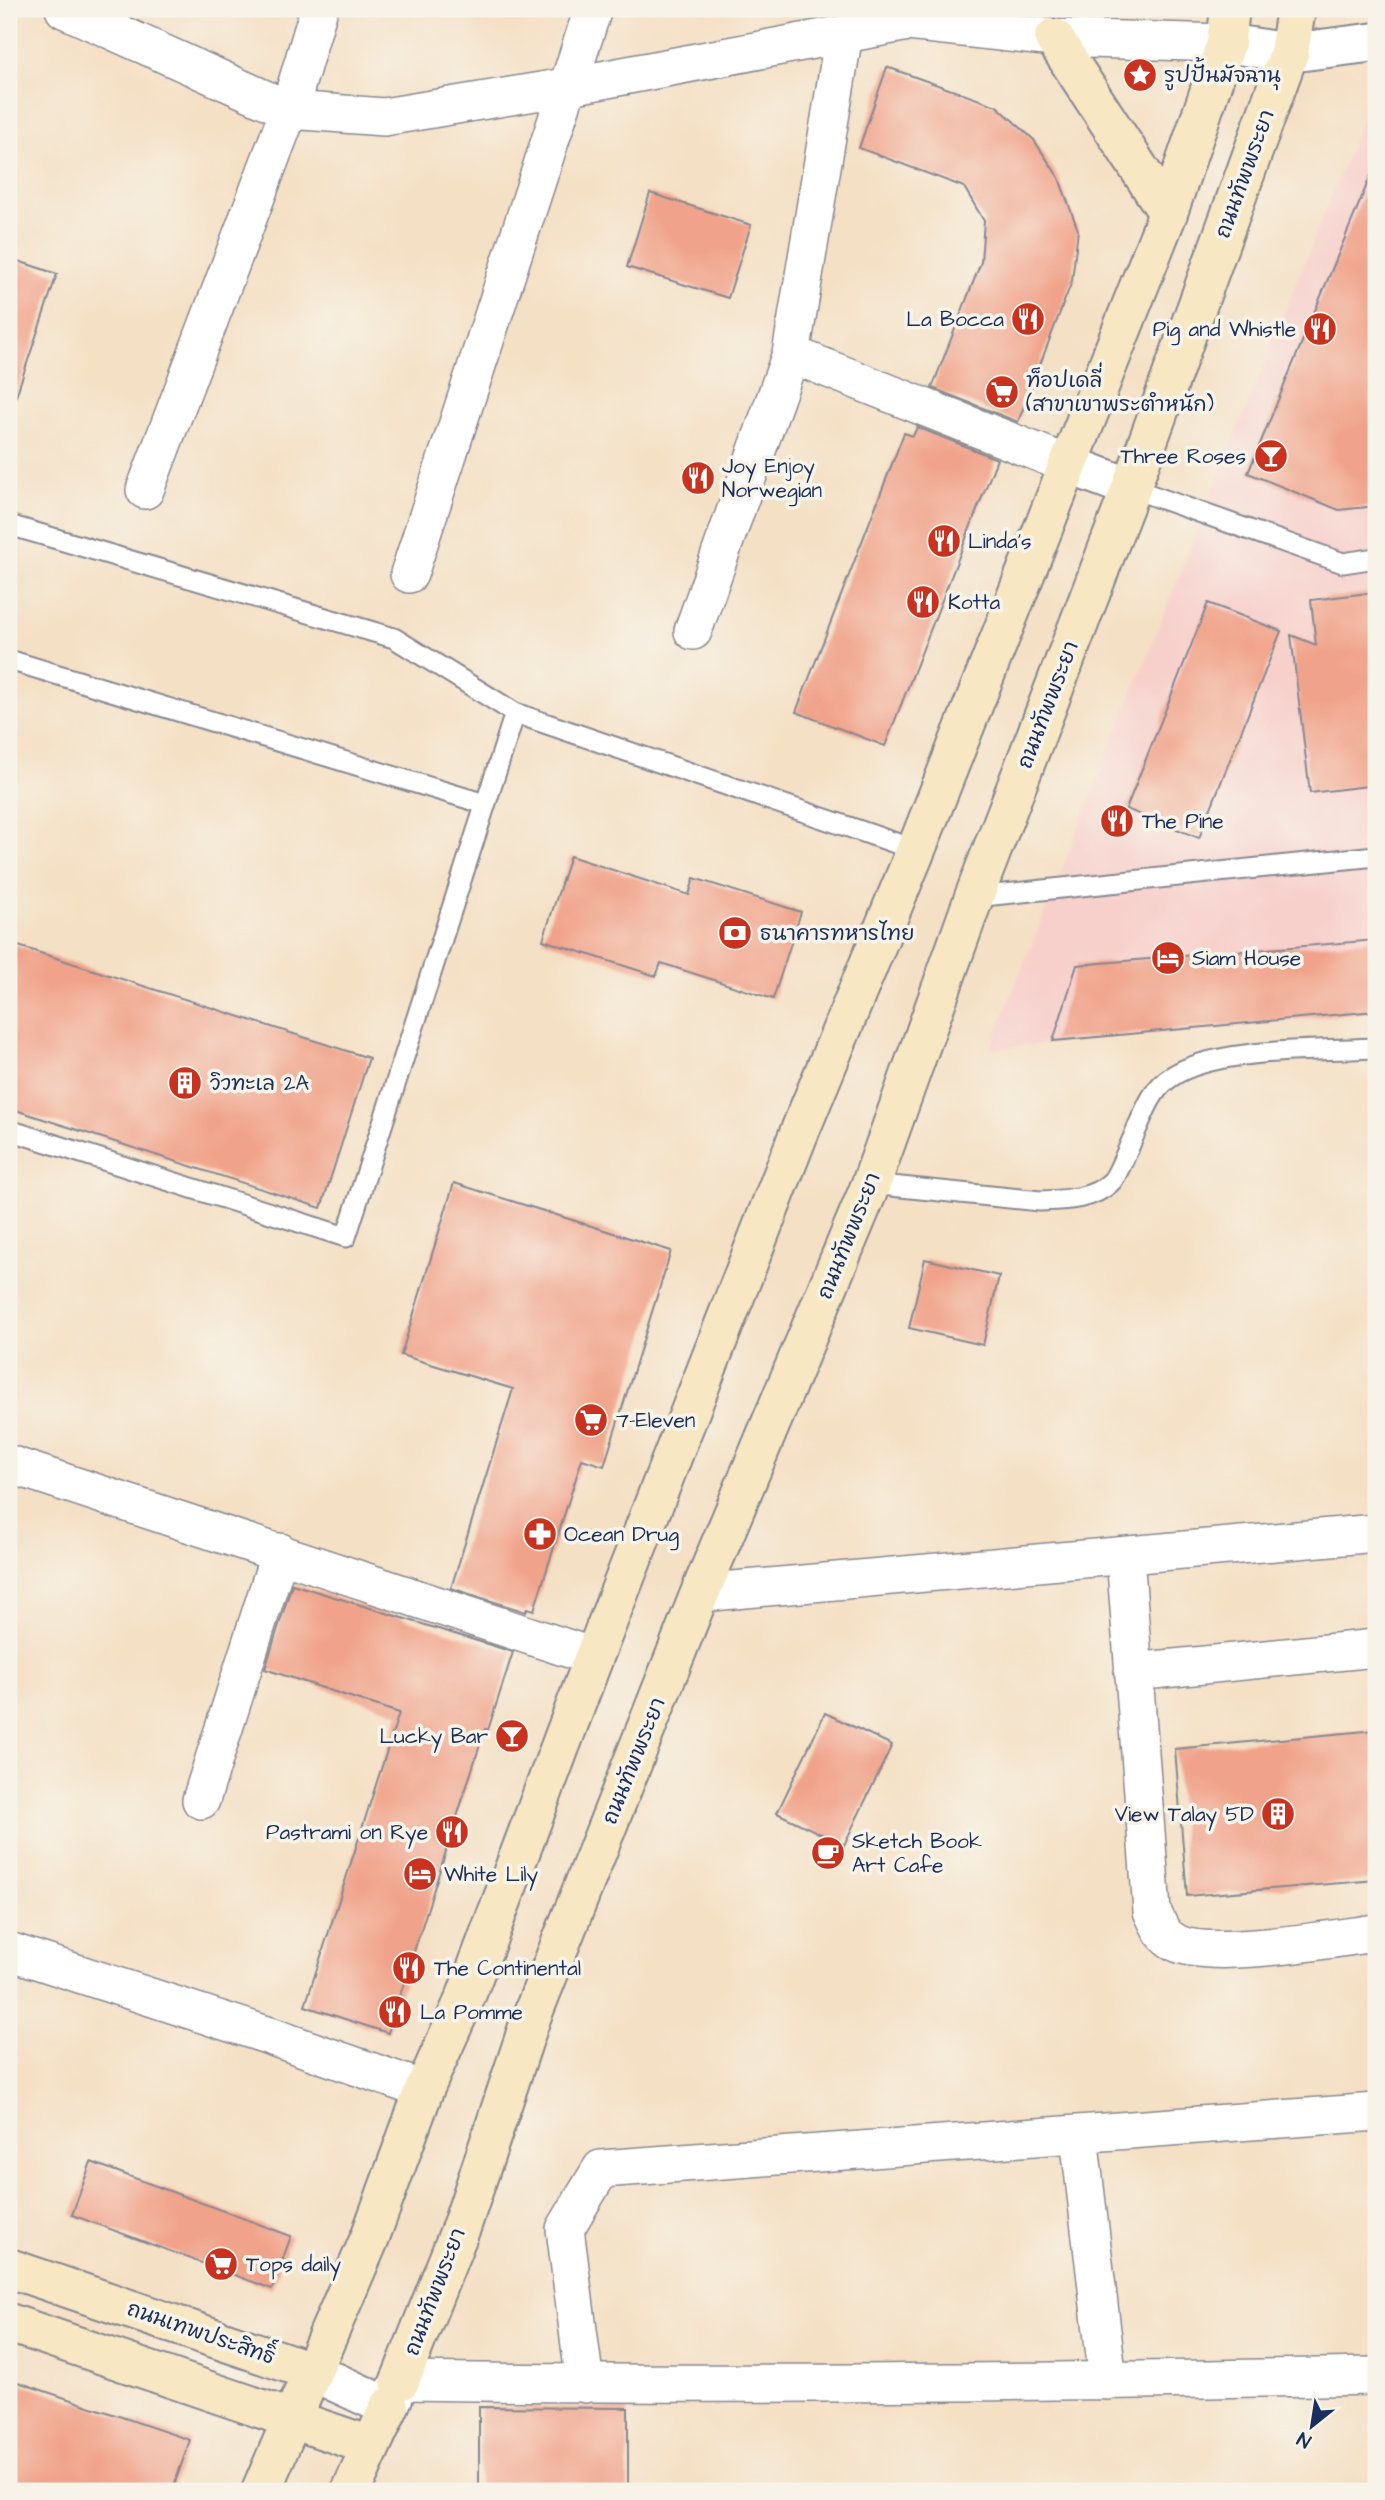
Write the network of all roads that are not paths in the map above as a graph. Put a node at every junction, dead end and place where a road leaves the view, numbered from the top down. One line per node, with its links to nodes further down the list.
1 (64, 9): 11 (street)
2 (319, 9): 11 (street)
3 (593, 9): 10 (street)
4 (1296, 9): 9 (main road, ถนนทัพพระยา)
5 (1228, 26): 7 (street); 9 (street); 12 (main road)
6 (844, 34): 7 (street); 10 (street); 13 (street)
7 (1054, 38): 12 (main road)
8 (1376, 41): 9 (street)
9 (1289, 52): 15 (main road, ถนนทัพพระยา)
10 (565, 87): 11 (street); 19 (street)
11 (289, 110): 16 (street)
12 (1168, 213): 14 (main road)
13 (791, 354): 14 (street); 20 (street)
14 (1067, 464): 15 (street); 24 (main road)
15 (1131, 488): 18 (lane); 26 (main road, ถนนทัพพระยา)
16 (145, 490)
17 (9, 525): 22 (lane)
18 (1376, 558)
19 (409, 574)
20 (693, 631)
21 (9, 660): 23 (lane)
22 (514, 713): 23 (lane); 24 (lane)
23 (485, 804): 28 (lane)
24 (916, 850): 36 (main road)
25 (1376, 856): 26 (lane)
26 (974, 897): 29 (main road, ถนนทัพพระยา)
27 (1376, 1048): 29 (lane)
28 (9, 1130)
29 (870, 1184): 34 (main road, ถนนทัพพระยา)
30 (9, 1464): 32 (street)
31 (1376, 1533): 33 (street)
32 (280, 1552): 36 (street); 38 (street)
33 (1125, 1556): 34 (street); 37 (street)
34 (700, 1593): 50 (main road, ถนนทัพพระยา)
35 (1376, 1648): 37 (street)
36 (594, 1657): 41 (main road)
37 (1133, 1672): 39 (street)
38 (201, 1800)
39 (1376, 1933)
40 (9, 1951): 41 (street)
41 (424, 2090): 46 (main road)
42 (1376, 2112): 43 (street)
43 (1079, 2136): 48 (street); 49 (street)
44 (9, 2268): 46 (main road, ถนนเทพประสิทธิ์)
45 (9, 2323): 51 (main road)
46 (311, 2371): 50 (street, ถนนเทพประสิทธิ์); 51 (main road)
47 (1376, 2376): 48 (street)
48 (1108, 2381): 49 (street)
49 (585, 2385): 50 (street)
50 (395, 2394): 52 (main road, ถนนทัพพระยา)
51 (291, 2419): 52 (main road); 53 (main road)
52 (372, 2446): 54 (main road, ถนนทัพพระยา)
53 (261, 2491)
54 (351, 2491)

